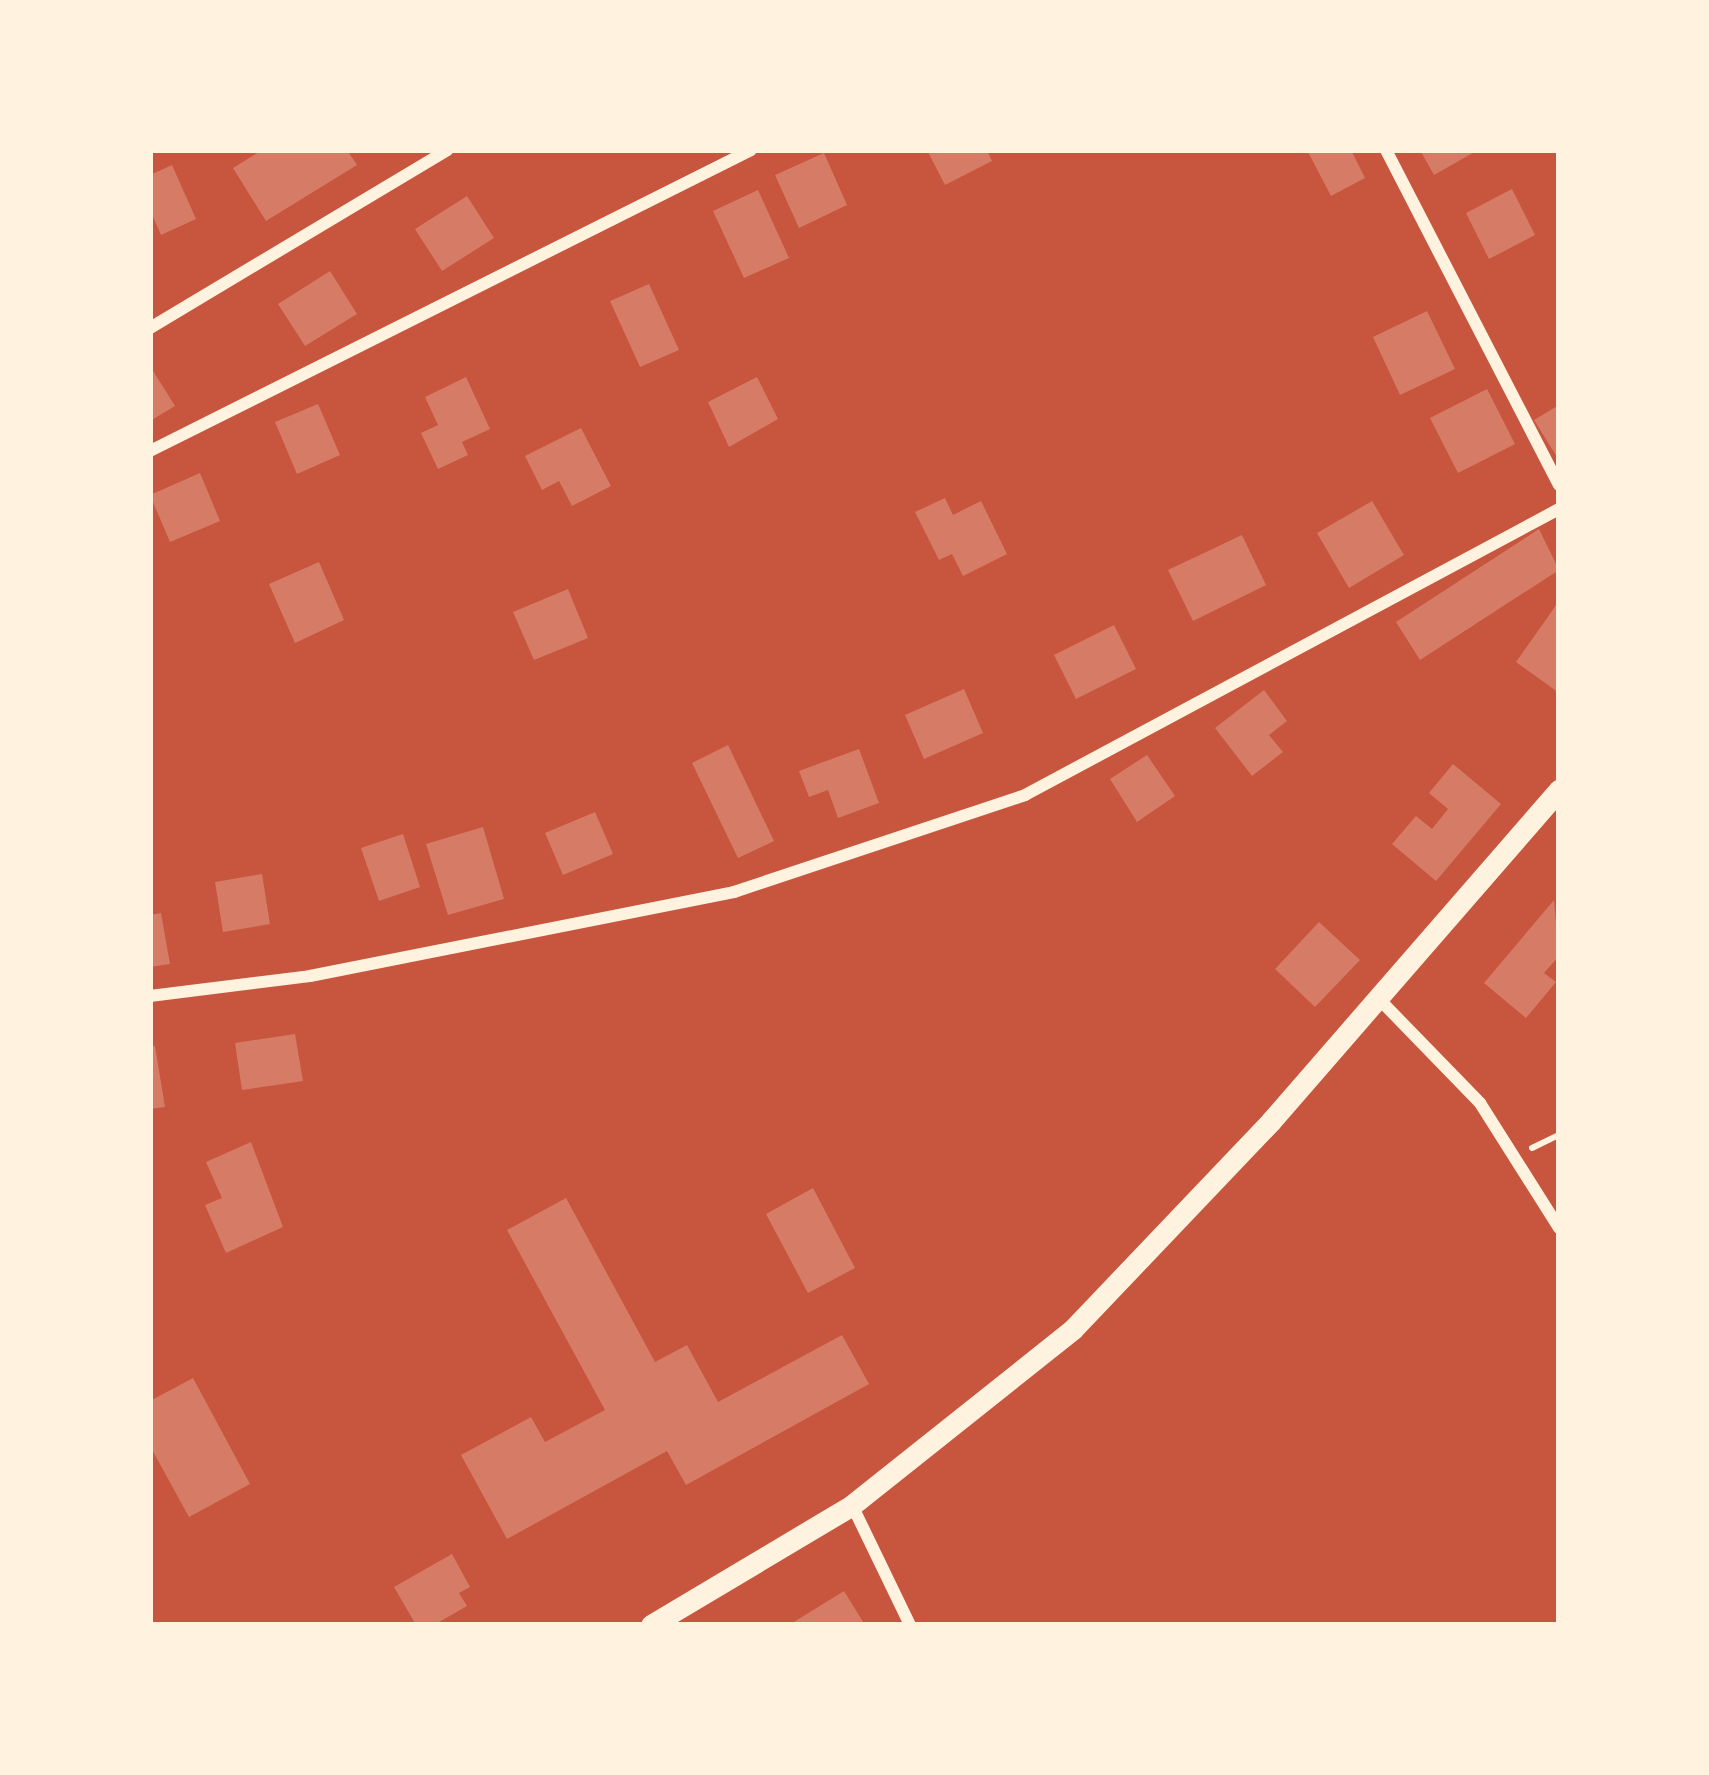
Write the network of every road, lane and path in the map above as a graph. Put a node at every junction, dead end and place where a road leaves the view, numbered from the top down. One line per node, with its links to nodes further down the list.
1 (448, 150): 4 (street)
2 (751, 150): 5 (street)
3 (1386, 150): 6 (street)
4 (150, 328)
5 (150, 451)
6 (1559, 485)
7 (1559, 509): 9 (street)
8 (1559, 790): 10 (street)
9 (150, 996)
10 (1379, 999): 11 (street); 12 (street)
11 (1559, 1228)
12 (852, 1504): 13 (street); 14 (street)
13 (651, 1625)
14 (910, 1625)

